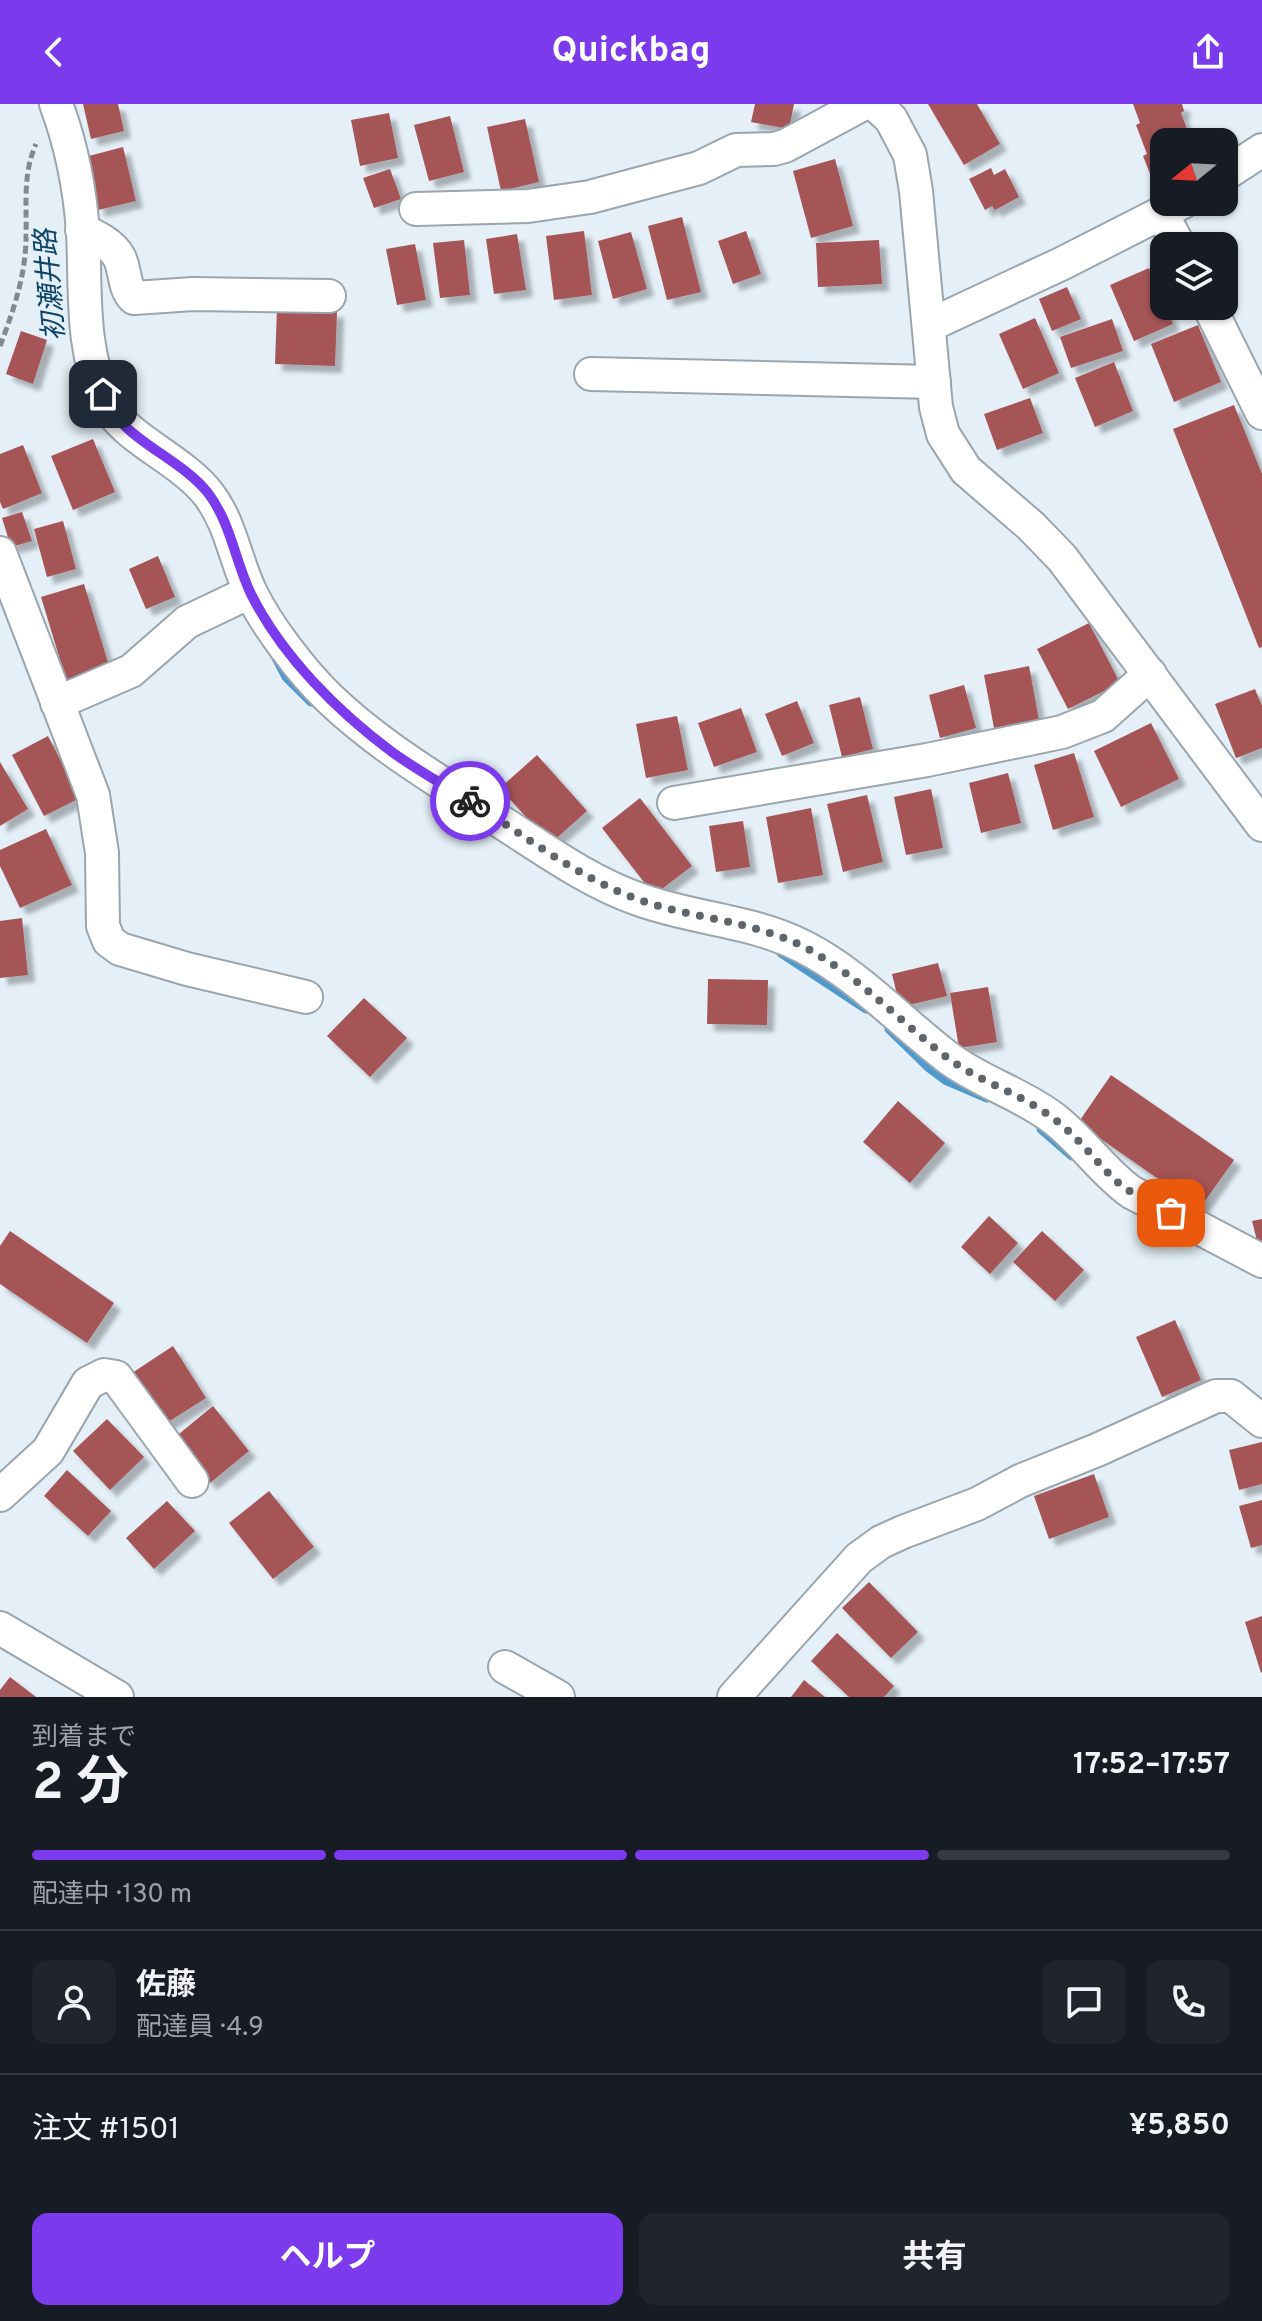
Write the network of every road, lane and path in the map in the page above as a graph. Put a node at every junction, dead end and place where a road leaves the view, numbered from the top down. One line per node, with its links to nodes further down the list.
1 (863, 104): 6 (street)
2 (875, 104): 11 (street)
3 (60, 113): 8 (street); 12 (path)
4 (1262, 150): 5 (street)
5 (1238, 166)
6 (416, 209)
7 (1155, 216): 11 (street)
8 (82, 230): 9 (street); 17 (street)
9 (329, 296)
10 (1216, 320): 15 (street)
11 (930, 325): 14 (street)
12 (0, 346)
13 (591, 374): 14 (street)
14 (934, 382): 18 (street)
15 (1262, 413)
16 (0, 553): 19 (street)
17 (250, 592): 19 (street); 23 (street)
18 (1150, 674): 20 (street); 21 (street)
19 (57, 703): 22 (street)
20 (674, 803)
21 (1262, 825)
22 (306, 997)
23 (1262, 1261)
24 (1262, 1421): 31 (street)
25 (192, 1481): 26 (street)
26 (0, 1495)
27 (0, 1628): 29 (street)
28 (505, 1667): 30 (street)
29 (117, 1697)
30 (558, 1697)
31 (734, 1697)

